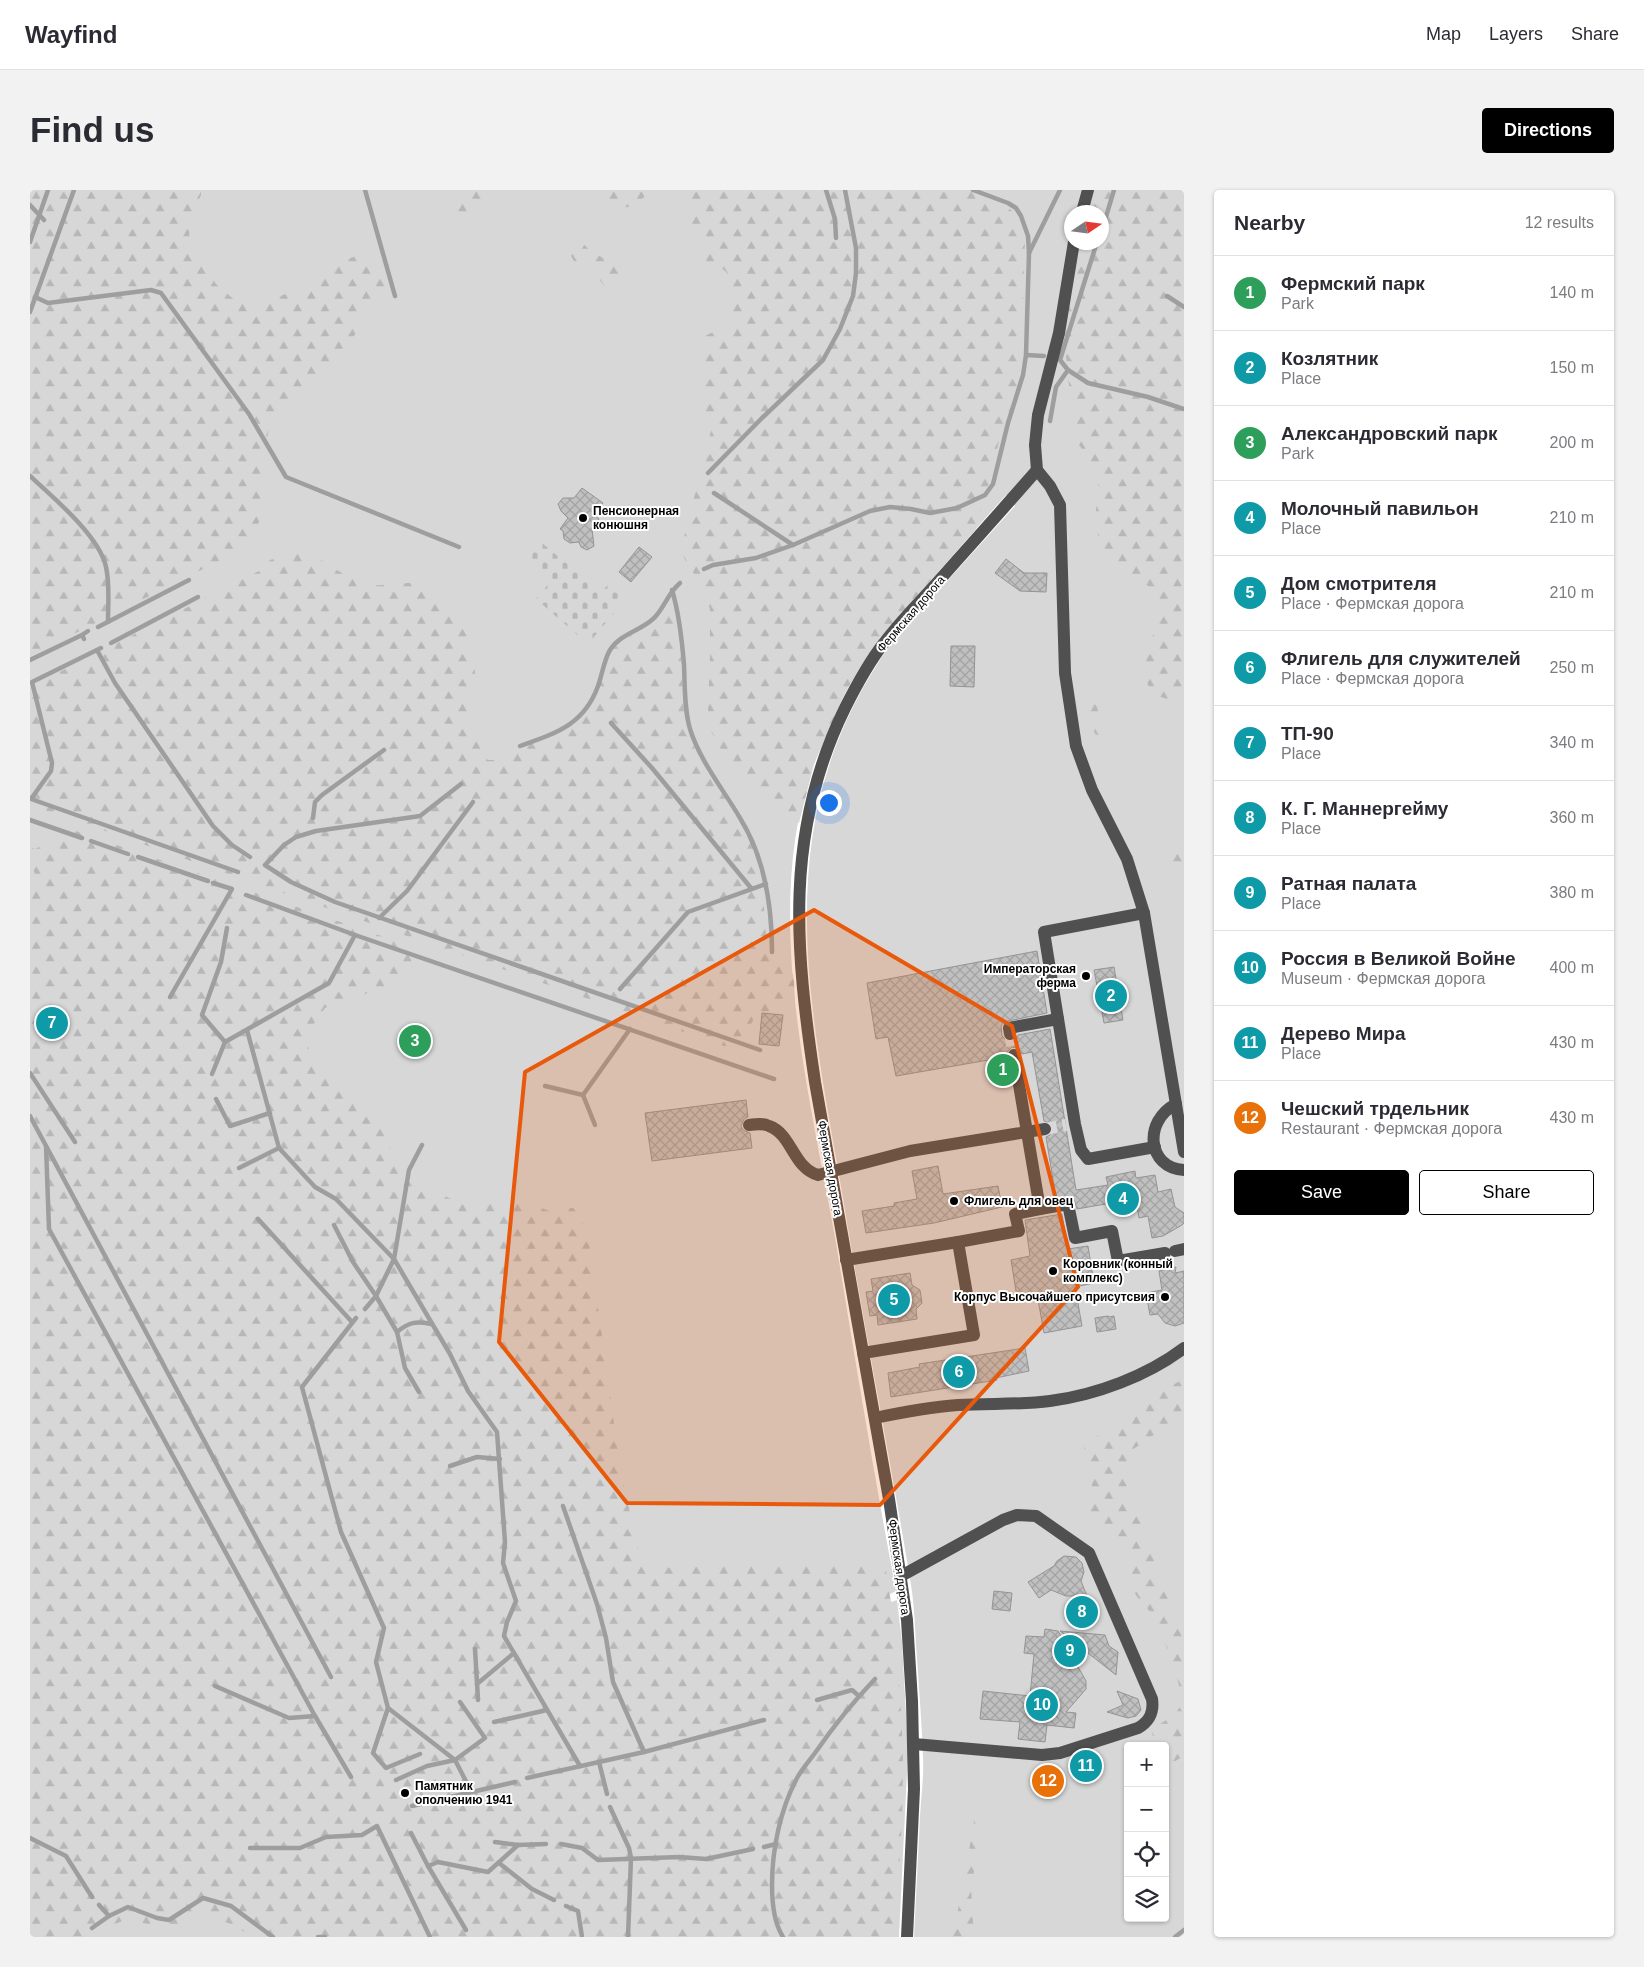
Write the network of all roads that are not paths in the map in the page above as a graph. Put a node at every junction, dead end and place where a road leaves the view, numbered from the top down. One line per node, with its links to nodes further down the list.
1 (1088, 190): 2 (street)
2 (1084, 205)
3 (1073, 250): 4 (street)
4 (1037, 470): 5 (street); 16 (street, Фермская дорога)
5 (1144, 913): 6 (street); 9 (street)
6 (1058, 1019): 7 (street); 13 (street)
7 (1010, 1034)
8 (1014, 1055): 12 (street)
9 (1176, 1104): 13 (street); 14 (street)
10 (749, 1125): 16 (street)
11 (1045, 1129): 12 (street)
12 (1026, 1132): 16 (street); 17 (street)
13 (1155, 1147): 15 (street)
14 (1184, 1152)
15 (1184, 1170)
16 (831, 1172): 20 (street, Фермская дорога)
17 (1040, 1209): 18 (street); 19 (street)
18 (958, 1242): 20 (street); 22 (street)
19 (1175, 1251)
20 (846, 1260): 22 (street, Фермская дорога)
21 (1184, 1348): 23 (street)
22 (863, 1353): 23 (street, Фермская дорога)
23 (875, 1418): 24 (street, Фермская дорога)
24 (901, 1576): 25 (street, Фермская дорога); 25 (street)
25 (914, 1744): 26 (street, Фермская дорога)
26 (907, 1937)

